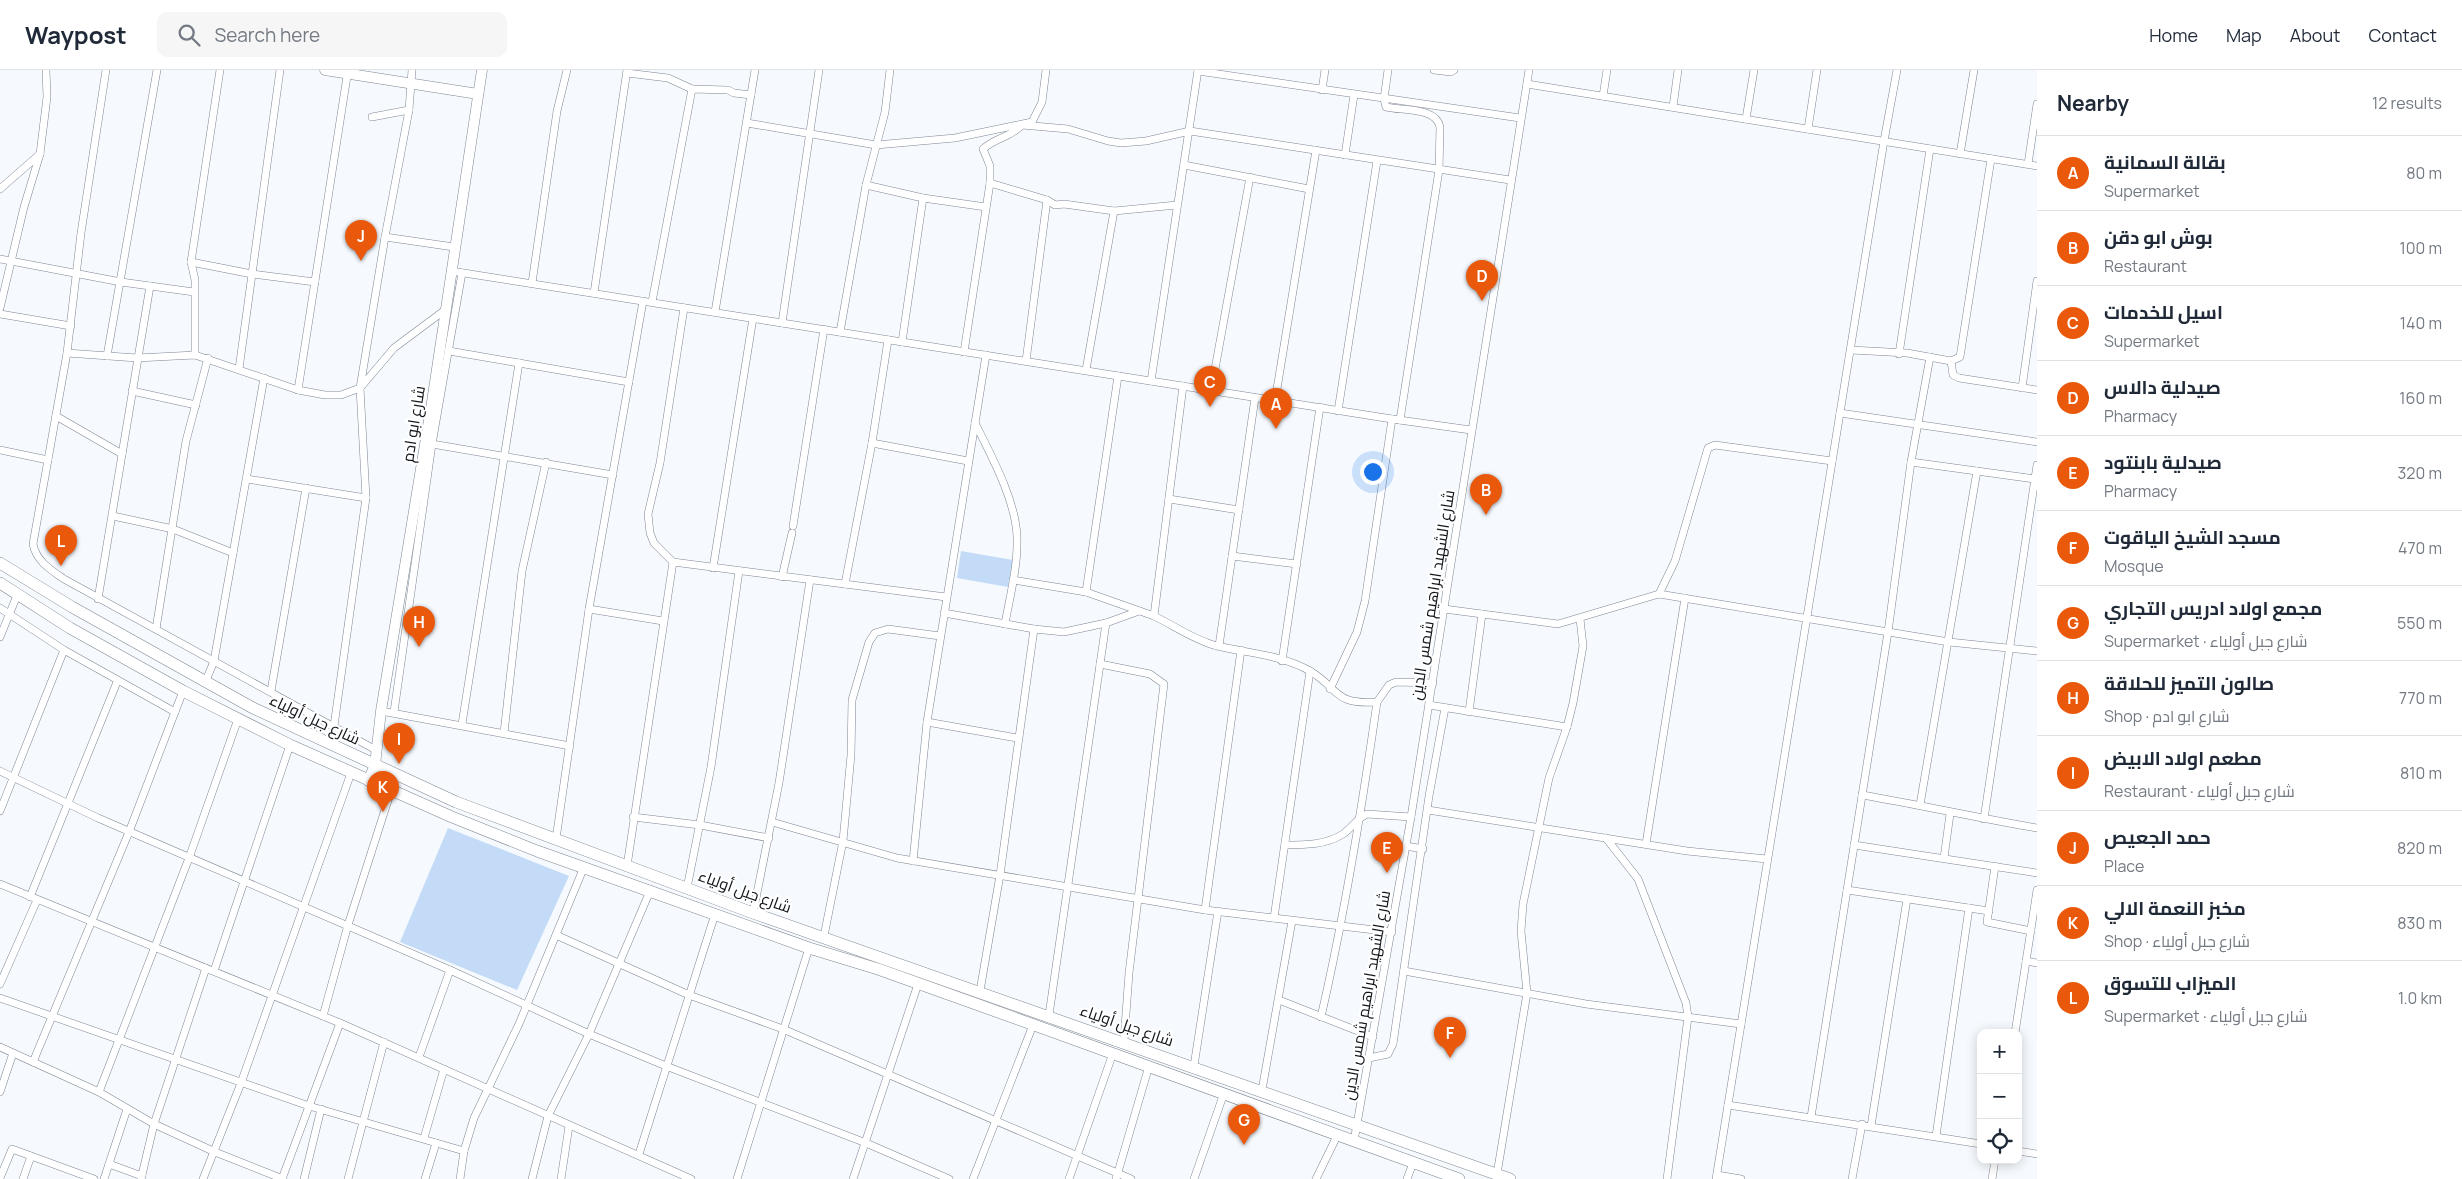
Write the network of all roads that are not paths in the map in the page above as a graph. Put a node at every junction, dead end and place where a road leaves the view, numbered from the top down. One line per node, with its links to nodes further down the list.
1 (46, 70): 52 (street)
2 (106, 70): 78 (street)
3 (156, 70): 82 (street)
4 (220, 70): 76 (street)
5 (280, 70): 80 (street)
6 (325, 70): 27 (street)
7 (412, 70): 28 (street)
8 (482, 70): 32 (street, شارع ابو ادم)
9 (567, 70): 84 (street)
10 (755, 70): 33 (street)
11 (819, 70): 47 (street)
12 (890, 70): 49 (street)
13 (1046, 70): 44 (street)
14 (1325, 70): 31 (street)
15 (1388, 70): 36 (street)
16 (1434, 70): 17 (street)
17 (1454, 70)
18 (1529, 70): 29 (street, شارع الشهيد ابراهيم شمس الدين)
19 (1607, 70): 35 (street)
20 (1678, 70): 38 (street)
21 (1754, 70): 42 (street)
22 (1817, 70): 45 (street)
23 (1897, 70): 48 (street)
24 (1974, 70): 53 (street)
25 (627, 71): 30 (street); 87 (street)
26 (1198, 71): 31 (street); 46 (street)
27 (348, 72): 28 (street); 83 (street)
28 (410, 83): 32 (street); 39 (street)
29 (1527, 84): 35 (street); 41 (street, شارع الشهيد ابراهيم شمس الدين)
30 (692, 89): 33 (street); 89 (street)
31 (1322, 90): 34 (street)
32 (478, 94): 73 (street, شارع ابو ادم)
33 (751, 95): 43 (street)
34 (1354, 95): 36 (street); 54 (street)
35 (1603, 96): 38 (street)
36 (1384, 99): 41 (street); 60 (street)
37 (2037, 104): 57 (street)
38 (1672, 107): 42 (street)
39 (409, 110): 40 (street); 72 (street)
40 (372, 117)
41 (1520, 118): 62 (street, شارع الشهيد ابراهيم شمس الدين)
42 (1746, 119): 45 (street)
43 (747, 123): 47 (street); 93 (street)
44 (1022, 126): 46 (street); 49 (street); 63 (street)
45 (1808, 129): 48 (street)
46 (1190, 131): 51 (street); 58 (street)
47 (809, 134): 49 (street); 96 (street)
48 (1884, 141): 50 (street); 102 (street)
49 (876, 145): 64 (street)
50 (1930, 149): 53 (street); 106 (street)
51 (1316, 150): 54 (street); 66 (street)
52 (40, 154): 65 (street); 75 (street)
53 (1960, 154): 55 (street)
54 (1346, 155): 56 (street)
55 (1991, 159): 57 (street); 114 (street)
56 (1377, 161): 60 (street); 133 (street)
57 (2028, 164): 59 (street)
58 (1184, 165): 61 (street); 69 (street)
59 (2037, 166)
60 (1439, 170): 62 (street); 136 (street)
61 (1250, 177): 66 (street); 126 (street)
62 (1510, 180): 139 (street, شارع الشهيد ابراهيم شمس الدين)
63 (990, 183): 68 (street); 70 (street)
64 (866, 185): 67 (street); 99 (street)
65 (0, 189)
66 (1309, 189): 130 (street)
67 (923, 198): 70 (street); 101 (street)
68 (1048, 200): 71 (street); 113 (street)
69 (1177, 205): 71 (street); 120 (street)
70 (986, 207): 104 (street)
71 (1114, 211): 117 (street)
72 (385, 238): 73 (street); 123 (street)
73 (454, 247): 77 (street, شارع ابو ادم)
74 (0, 259): 75 (street)
75 (11, 262): 78 (street); 90 (street)
76 (191, 262): 80 (street); 86 (street)
77 (451, 271): 79 (street); 92 (street, شارع ابو ادم)
78 (77, 273): 82 (street); 97 (street)
79 (462, 273): 84 (street); 103 (street)
80 (252, 274): 83 (street); 116 (street)
81 (2037, 280): 124 (street)
82 (121, 282): 85 (street); 109 (street)
83 (315, 282): 125 (street)
84 (532, 283): 87 (street)
85 (150, 286): 86 (street); 111 (street)
86 (194, 292): 107 (street)
87 (594, 293): 88 (street)
88 (643, 301): 89 (street); 121 (street)
89 (652, 302): 91 (street)
90 (0, 308)
91 (684, 308): 93 (street); 164 (street)
92 (445, 310): 123 (street); 217 (street, شارع ابو ادم)
93 (715, 312): 95 (street)
94 (0, 314): 97 (street)
95 (753, 318): 96 (street); 167 (street)
96 (782, 323): 98 (street)
97 (71, 326): 105 (street)
98 (824, 330): 99 (street); 169 (street)
99 (840, 332): 100 (street)
100 (888, 340): 101 (street); 141 (street)
101 (902, 342): 104 (street)
102 (1851, 350): 106 (street); 134 (street)
103 (449, 351): 115 (street); 142 (street)
104 (964, 352): 108 (street)
105 (67, 353): 109 (street); 135 (street)
106 (1899, 354): 110 (street)
107 (194, 355): 111 (street); 112 (street)
108 (986, 355): 113 (street); 137 (street)
109 (107, 356): 111 (street)
110 (1930, 357): 114 (street); 138 (street)
111 (137, 358): 128 (street)
112 (208, 358): 116 (street); 131 (street)
113 (1026, 361): 117 (street)
114 (1952, 361): 124 (street)
115 (519, 363): 121 (street); 145 (street)
116 (239, 369): 119 (street)
117 (1086, 370): 118 (street)
118 (1118, 376): 120 (street); 174 (street)
119 (264, 378): 125 (street); 154 (street)
120 (1151, 381): 122 (street)
121 (629, 382): 153 (street)
122 (1183, 386): 126 (street); 158 (street)
123 (360, 388): 125 (street); 157 (street)
124 (2022, 388): 127 (street)
125 (298, 390)
126 (1211, 390): 129 (street)
127 (2037, 390)
128 (132, 391): 131 (street); 144 (street)
129 (1255, 398): 130 (street); 159 (street)
130 (1275, 401): 132 (street)
131 (196, 405): 161 (street)
132 (1320, 408): 133 (street); 166 (street)
133 (1338, 411): 136 (street)
134 (1840, 413): 138 (street); 148 (street)
135 (56, 416): 144 (street); 146 (street)
136 (1396, 420): 139 (street); 211 (street)
137 (975, 423): 147 (street); 171 (street)
138 (1917, 424): 140 (street); 150 (street)
139 (1471, 430): 182 (street, شارع الشهيد ابراهيم شمس الدين)
140 (2037, 442)
141 (872, 443): 147 (street); 173 (street)
142 (432, 444): 145 (street); 219 (street)
143 (0, 450): 146 (street)
144 (122, 454): 160 (street)
145 (503, 455): 149 (street); 223 (street)
146 (48, 460): 179 (street)
147 (968, 461): 177 (street)
148 (1832, 461): 176 (street); 188 (street)
149 (546, 462): 153 (street); 226 (street)
150 (1911, 462): 152 (street); 195 (street)
151 (2037, 465): 155 (street)
152 (1977, 471): 155 (street); 198 (street)
153 (613, 474): 181 (street)
154 (247, 479): 156 (street); 162 (street)
155 (2035, 479): 202 (street)
156 (306, 488): 157 (street); 213 (street)
157 (366, 498): 224 (street)
158 (1169, 499): 159 (street); 187 (street)
159 (1238, 510): 163 (street)
160 (113, 516): 161 (street); 179 (street)
161 (173, 529): 162 (street); 193 (street)
162 (233, 553): 204 (street)
163 (1232, 556): 166 (street); 199 (street)
164 (673, 562): 167 (street); 190 (street)
165 (0, 563): 209 (main road, شارع جبل أولياء)
166 (1297, 564): 205 (street)
167 (713, 568): 168 (street)
168 (739, 571): 169 (street); 248 (street)
169 (782, 577): 170 (street)
170 (810, 580): 173 (street); 247 (street)
171 (1013, 580): 174 (street); 192 (street)
172 (0, 583): 175 (main road, شارع جبل أولياء)
173 (845, 584): 177 (street)
174 (1086, 592): 183 (street)
175 (18, 593): 185 (street); 212 (main road, شارع جبل أولياء)
176 (1659, 594): 178 (street); 189 (street)
177 (946, 597): 184 (street)
178 (1685, 598): 188 (street); 256 (street)
179 (98, 599): 193 (street)
180 (0, 608): 185 (street)
181 (589, 609): 190 (street); 229 (street)
182 (1444, 609): 186 (street); 210 (street, شارع الشهيد ابراهيم شمس الدين)
183 (1139, 611): 187 (street); 191 (street)
184 (944, 613): 192 (street); 196 (street)
185 (10, 614): 197 (street); 200 (street)
186 (1482, 614): 189 (street); 220 (street)
187 (1154, 616): 199 (street)
188 (1807, 617): 195 (street); 263 (street)
189 (1580, 619): 225 (street)
190 (663, 621): 244 (street)
191 (1106, 623): 194 (street); 206 (street)
192 (1006, 624): 194 (street)
193 (156, 629): 204 (street)
194 (1034, 630): 227 (street)
195 (1888, 632): 198 (street); 237 (street)
196 (940, 636): 222 (street); 255 (street)
197 (0, 637)
198 (1949, 642): 202 (street); 239 (street)
199 (1219, 646): 201 (street)
200 (64, 650): 208 (street); 234 (street)
201 (1241, 650): 205 (street); 282 (street)
202 (2010, 650): 203 (street); 246 (street)
203 (2037, 651)
204 (214, 661): 209 (street); 213 (street)
205 (1282, 661): 207 (street)
206 (1100, 664): 273 (street); 278 (street)
207 (1310, 671): 211 (street); 257 (street)
208 (117, 682): 218 (street); 238 (street)
209 (205, 683): 231 (main road, شارع جبل أولياء)
210 (1432, 683): 214 (street); 215 (street, شارع الشهيد ابراهيم شمس الدين)
211 (1330, 689): 214 (street)
212 (183, 691): 218 (street); 221 (main road, شارع جبل أولياء)
213 (271, 691): 224 (street)
214 (1376, 702): 243 (street)
215 (1429, 705): 216 (street); 245 (street, شارع الشهيد ابراهيم شمس الدين)
216 (1445, 708): 220 (street); 240 (street)
217 (381, 711): 219 (street); 230 (street, شارع ابو ادم)
218 (175, 712): 251 (street)
219 (394, 712): 223 (street)
220 (1469, 712): 225 (street)
221 (238, 719): 228 (main road, شارع جبل أولياء); 261 (street)
222 (927, 722): 227 (street); 264 (street)
223 (462, 724): 226 (street)
224 (334, 726): 230 (street)
225 (1567, 727): 249 (street)
226 (504, 733): 229 (street)
227 (1017, 738): 269 (street)
228 (290, 746): 233 (main road, شارع جبل أولياء); 270 (street)
229 (570, 746): 254 (street)
230 (376, 750): 231 (street, شارع ابو ادم)
231 (375, 765): 235 (street, شارع ابو ادم); 254 (main road, شارع جبل أولياء)
232 (0, 770): 234 (street)
233 (351, 773): 235 (main road, شارع جبل أولياء); 280 (street)
234 (13, 776): 238 (street); 241 (street)
235 (368, 781): 236 (main road, شارع جبل أولياء)
236 (391, 791): 267 (main road, شارع جبل أولياء); 290 (street)
237 (1862, 795): 239 (street); 258 (street)
238 (69, 804): 251 (street); 277 (street)
239 (1920, 805): 242 (street)
240 (1428, 810): 249 (street); 260 (street)
241 (0, 811)
242 (1950, 814): 246 (street); 262 (street)
243 (1360, 816): 245 (street); 257 (street); 291 (street)
244 (633, 817): 248 (street); 265 (street)
245 (1411, 817): 259 (street, شارع الشهيد ابراهيم شمس الدين)
246 (1984, 819): 250 (street)
247 (772, 822): 252 (street); 255 (street)
248 (700, 825): 252 (street); 272 (street)
249 (1540, 826): 253 (street); 308 (street)
250 (2037, 828)
251 (129, 832): 261 (street); 288 (street)
252 (769, 838): 285 (street)
253 (1606, 838): 256 (street); 318 (street)
254 (556, 839): 265 (main road, شارع جبل أولياء)
255 (844, 841): 264 (street); 295 (street)
256 (1646, 844): 263 (street)
257 (1285, 845): 287 (street)
258 (1854, 845): 262 (street); 274 (street)
259 (1406, 846): 260 (street); 293 (street, شارع الشهيد ابراهيم شمس الدين)
260 (1423, 849): 304 (street)
261 (189, 858): 270 (street); 296 (street)
262 (1944, 858): 266 (street)
263 (1767, 859): 320 (street)
264 (913, 861): 269 (street)
265 (627, 866): 272 (main road, شارع جبل أولياء)
266 (1995, 866): 268 (street); 284 (street)
267 (584, 867): 276 (main road, شارع جبل أولياء); 294 (street)
268 (2037, 873)
269 (1000, 875): 273 (street); 307 (street)
270 (245, 880): 280 (street); 303 (street)
271 (0, 884): 277 (street)
272 (688, 888): 285 (main road, شارع جبل أولياء)
273 (1069, 889): 278 (street); 314 (street)
274 (1847, 890): 279 (street); 353 (street)
275 (2037, 890): 292 (street)
276 (650, 891): 286 (main road, شارع جبل أولياء); 300 (street)
277 (33, 899): 288 (street); 305 (street)
278 (1139, 899): 282 (street); 327 (street)
279 (1908, 899): 281 (street); 360 (street)
280 (304, 906): 290 (street); 309 (street)
281 (1969, 908): 284 (street); 362 (street)
282 (1205, 910): 283 (street)
283 (1218, 911): 287 (street); 338 (street)
284 (1989, 911): 292 (street)
285 (753, 912): 295 (main road, شارع جبل أولياء)
286 (715, 914): 297 (main road, شارع جبل أولياء); 310 (street)
287 (1274, 918): 289 (street)
288 (92, 921): 296 (street); 315 (street)
289 (1292, 921): 291 (street); 312 (street)
290 (348, 925): 302 (street); 316 (street)
291 (1342, 927): 293 (street); 317 (street)
292 (2031, 931): 298 (street)
293 (1392, 932): 325 (street, شارع الشهيد ابراهيم شمس الدين)
294 (556, 935): 300 (street); 313 (street)
295 (824, 936): 307 (main road, شارع جبل أولياء)
296 (154, 948): 301 (street); 326 (street)
297 (809, 948): 306 (main road, شارع جبل أولياء); 322 (street)
298 (2026, 961): 299 (street); 323 (street)
299 (2037, 963)
300 (619, 964): 310 (street); 324 (street)
301 (206, 968): 303 (street); 334 (street)
302 (450, 970): 313 (street); 332 (street)
303 (214, 971): 309 (street)
304 (1404, 972): 308 (street); 333 (street)
305 (0, 984)
306 (918, 984): 321 (main road, شارع جبل أولياء); 340 (street)
307 (980, 991): 314 (main road, شارع جبل أولياء)
308 (1527, 993): 318 (street); 379 (street)
309 (271, 995): 316 (street); 341 (street)
310 (689, 995): 322 (street); 336 (street)
311 (0, 998): 315 (street)
312 (1279, 1000): 317 (street); 343 (street)
313 (528, 1005): 324 (street); 342 (street)
314 (1050, 1015): 327 (main road, شارع جبل أولياء)
315 (52, 1016): 326 (street); 335 (street)
316 (323, 1016): 319 (street)
317 (1321, 1017): 325 (street)
318 (1688, 1017): 320 (street); 411 (street)
319 (340, 1023): 328 (street); 349 (street)
320 (1741, 1024): 348 (street)
321 (1033, 1025): 331 (main road, شارع جبل أولياء); 354 (street)
322 (784, 1029): 340 (street); 347 (street)
323 (2016, 1029)
324 (589, 1034): 336 (street); 352 (street)
325 (1373, 1036): 333 (street, شارع الشهيد ابراهيم شمس الدين)
326 (119, 1041): 334 (street); 345 (street)
327 (1124, 1041): 338 (main road, شارع جبل أولياء)
328 (384, 1042): 332 (street); 355 (street)
329 (0, 1048): 330 (street)
330 (13, 1053): 335 (street); 344 (street)
331 (1113, 1054): 337 (main road, شارع جبل أولياء); 374 (street)
332 (419, 1057): 339 (street)
333 (1369, 1058): 357 (street, شارع الشهيد ابراهيم شمس الدين)
334 (176, 1060): 341 (street); 356 (street)
335 (33, 1062): 345 (street)
336 (666, 1066): 347 (street); 371 (street)
337 (1149, 1066): 346 (main road, شارع جبل أولياء); 380 (street)
338 (1194, 1066): 343 (main road, شارع جبل أولياء)
339 (444, 1069): 342 (street); 363 (street)
340 (889, 1073): 354 (street); 366 (street)
341 (241, 1083): 349 (street); 369 (street)
342 (487, 1088): 352 (street); 368 (street)
343 (1262, 1090): 357 (main road, شارع جبل أولياء)
344 (0, 1092)
345 (99, 1092): 350 (street)
346 (1224, 1092): 361 (main road, شارع جبل أولياء); 406 (street)
347 (760, 1101): 366 (street); 400 (street)
348 (1728, 1105): 353 (street); 384 (street)
349 (309, 1106): 351 (street); 392 (street)
350 (127, 1109): 356 (street); 376 (street)
351 (321, 1109): 355 (street); 393 (street)
352 (548, 1116): 359 (street); 397 (street)
353 (1811, 1117): 358 (street)
354 (997, 1120): 374 (street); 403 (street)
355 (363, 1121): 363 (street); 394 (street)
356 (154, 1124): 369 (street); 381 (street)
357 (1357, 1124): 364 (street, شارع الشهيد ابراهيم شمس الدين); 379 (main road, شارع جبل أولياء)
358 (1862, 1124): 360 (street); 386 (street)
359 (569, 1126): 371 (street); 398 (street)
360 (1871, 1126): 362 (street)
361 (1337, 1136): 364 (main road, شارع جبل أولياء); 407 (street)
362 (1936, 1136): 367 (street)
363 (424, 1138): 365 (street)
364 (1354, 1141): 375 (main road, شارع جبل أولياء)
365 (436, 1143): 368 (street); 395 (street)
366 (866, 1143): 401 (street); 402 (street)
367 (1977, 1143)
368 (464, 1151): 396 (street)
369 (215, 1152): 382 (street); 391 (street)
370 (2022, 1152): 372 (street)
371 (639, 1154): 383 (street)
372 (2037, 1154)
373 (30, 1156): 378 (street); 385 (street); 387 (street)
374 (1077, 1157): 380 (street); 404 (street)
375 (1413, 1163): 408 (street); 409 (main road, شارع جبل أولياء)
376 (109, 1164): 381 (street); 390 (street)
377 (1994, 1164): 413 (street)
378 (67, 1170): 388 (street); 389 (street)
379 (1497, 1174): 410 (main road, شارع جبل أولياء)
380 (1117, 1176): 405 (street)
381 (142, 1177)
382 (272, 1177): 392 (street)
383 (681, 1177): 399 (street)
384 (1716, 1177): 412 (street)
385 (0, 1178)
386 (1854, 1178)
387 (23, 1179)
388 (64, 1179)
389 (94, 1179)
390 (104, 1179)
391 (203, 1179)
392 (282, 1179)
393 (304, 1179)
394 (348, 1179)
395 (425, 1179)
396 (460, 1179)
397 (532, 1179)
398 (561, 1179)
399 (691, 1179)
400 (737, 1179)
401 (853, 1179)
402 (949, 1179)
403 (973, 1179)
404 (1069, 1179)
405 (1131, 1179)
406 (1194, 1179)
407 (1316, 1179)
408 (1407, 1179)
409 (1459, 1179)
410 (1510, 1179)
411 (1667, 1179)
412 (1741, 1179)
413 (1992, 1179)

